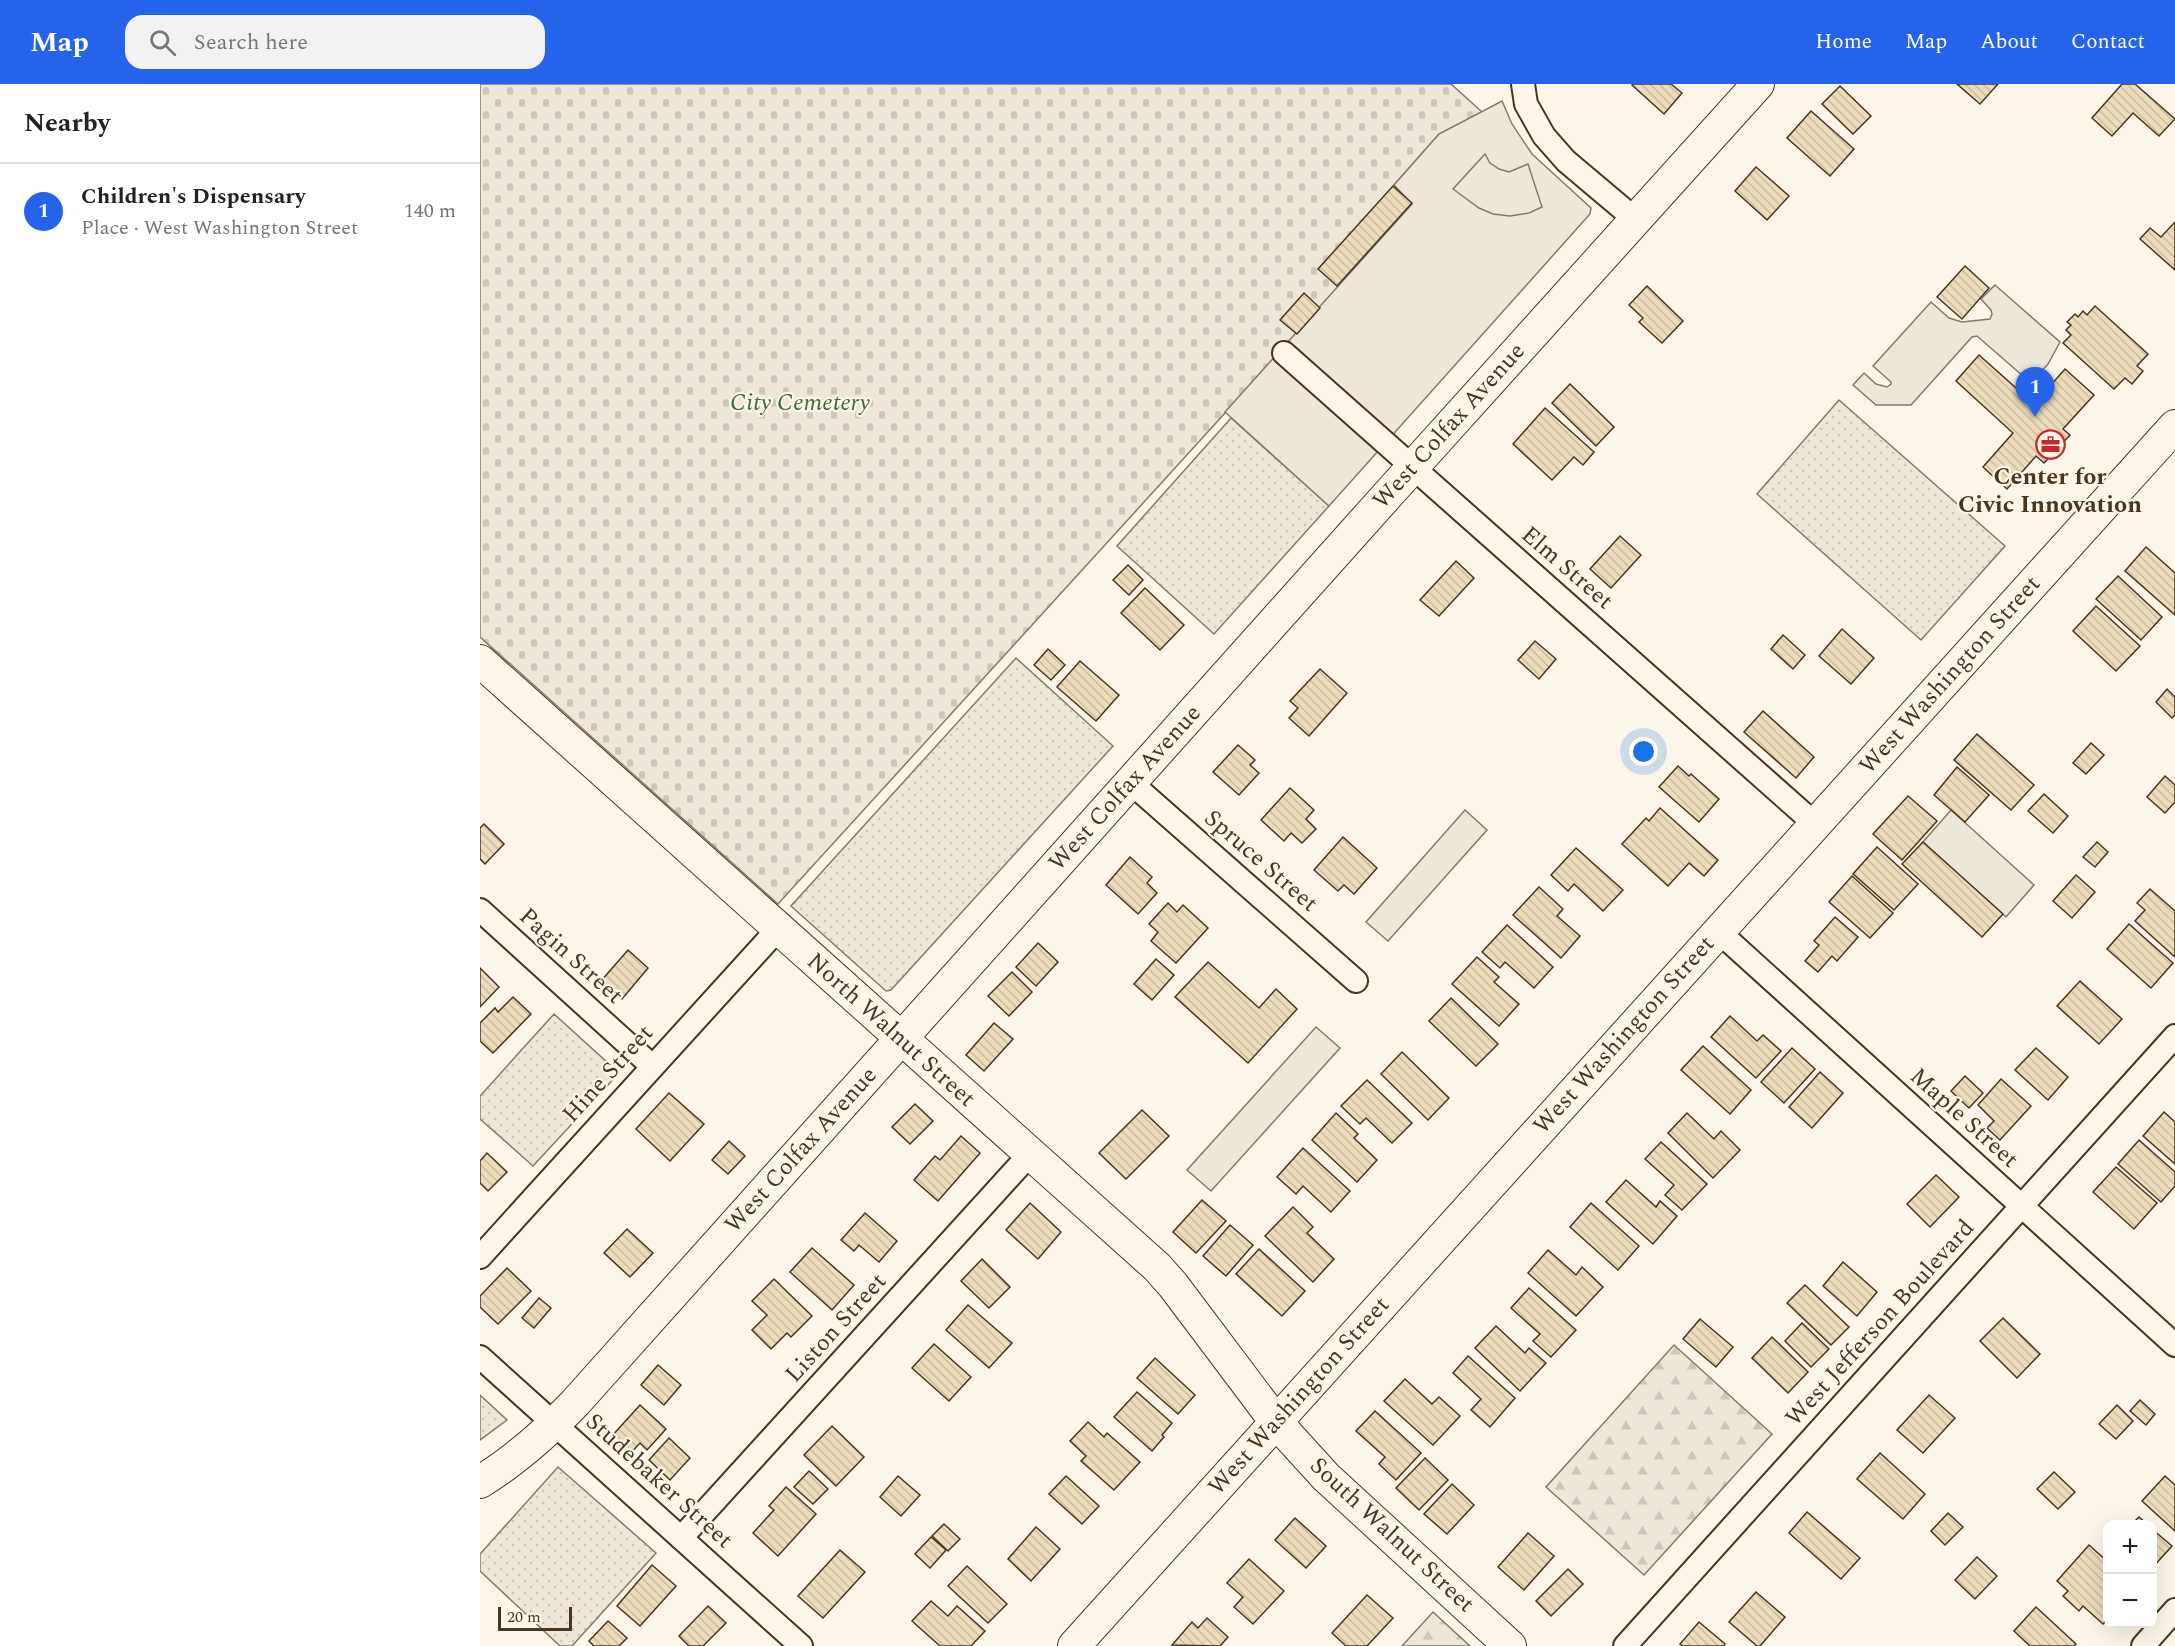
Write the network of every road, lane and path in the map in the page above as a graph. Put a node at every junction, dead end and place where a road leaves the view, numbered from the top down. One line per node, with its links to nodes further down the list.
1 (1523, 84): 3 (street)
2 (1758, 84): 3 (street, West Colfax Avenue)
3 (1636, 220): 6 (street, West Colfax Avenue)
4 (1284, 353): 6 (street, Elm Street)
5 (2175, 426): 9 (street, West Washington Street)
6 (1412, 467): 8 (street, West Colfax Avenue); 9 (street, Elm Street)
7 (480, 661): 11 (street, North Walnut Street)
8 (1130, 782): 13 (street, Spruce Street); 15 (street, West Colfax Avenue)
9 (1815, 824): 12 (street, West Washington Street)
10 (480, 910): 16 (street, Pagin Street)
11 (778, 929): 15 (street, North Walnut Street); 16 (street, Hine Street)
12 (1718, 931): 18 (street, Maple Street); 22 (street, West Washington Street)
13 (1356, 981)
14 (2175, 1036): 18 (street, West Jefferson Boulevard)
15 (901, 1038): 17 (street, North Walnut Street); 23 (street, West Colfax Avenue)
16 (652, 1066): 19 (street, Hine Street)
17 (1030, 1154): 22 (street, North Walnut Street); 25 (street, Liston Street)
18 (2022, 1206): 20 (street, Maple Street); 30 (street, West Jefferson Boulevard)
19 (480, 1257)
20 (2175, 1346)
21 (480, 1357): 23 (street, Studebaker Street)
22 (1276, 1422): 28 (street, West Washington Street); 29 (street, South Walnut Street)
23 (555, 1424): 24 (street, West Colfax Avenue); 25 (street, Studebaker Street)
24 (481, 1481)
25 (681, 1538): 27 (street, Studebaker Street)
26 (2175, 1610): 31 (street)
27 (801, 1646)
28 (1074, 1646)
29 (1510, 1646)
30 (1625, 1646)
31 (2143, 1646)

